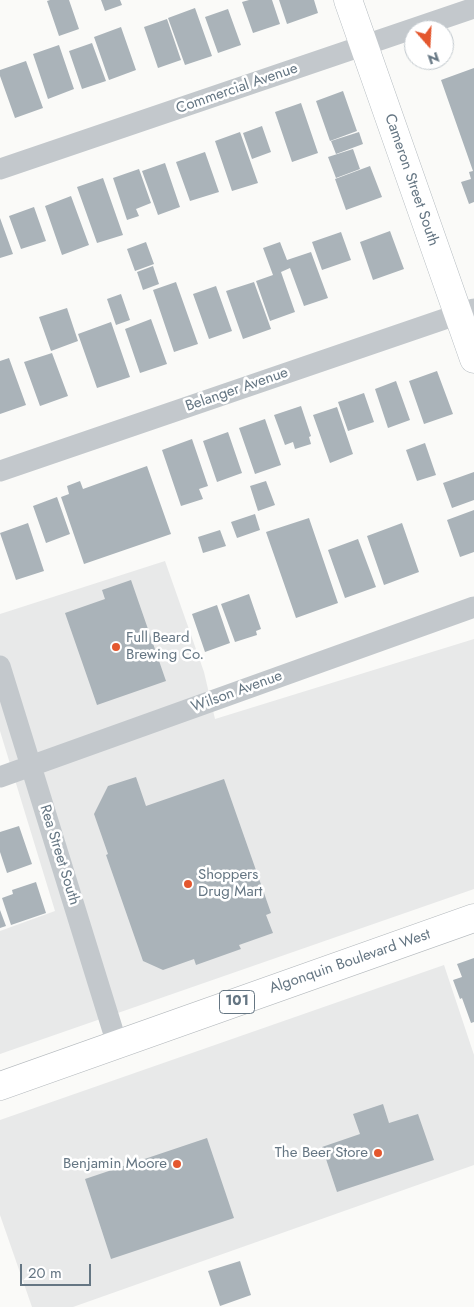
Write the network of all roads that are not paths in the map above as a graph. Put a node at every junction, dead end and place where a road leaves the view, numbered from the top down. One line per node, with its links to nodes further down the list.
1 (348, 0): 3 (main road, Cameron Street South)
2 (474, 8): 3 (street, Commercial Avenue)
3 (364, 46): 4 (street, Commercial Avenue); 5 (main road, Cameron Street South)
4 (0, 169)
5 (466, 312): 6 (main road, Cameron Street South); 7 (street, Belanger Avenue)
6 (474, 359)
7 (0, 471)
8 (474, 607): 10 (street, Wilson Avenue)
9 (0, 666): 10 (street, Rea Street South)
10 (32, 766): 11 (street, Wilson Avenue); 13 (street, Rea Street South)
11 (0, 777)
12 (474, 918): 13 (main road, Algonquin Boulevard West / 101)
13 (117, 1044): 14 (main road, Algonquin Boulevard West / 101)
14 (0, 1086)

